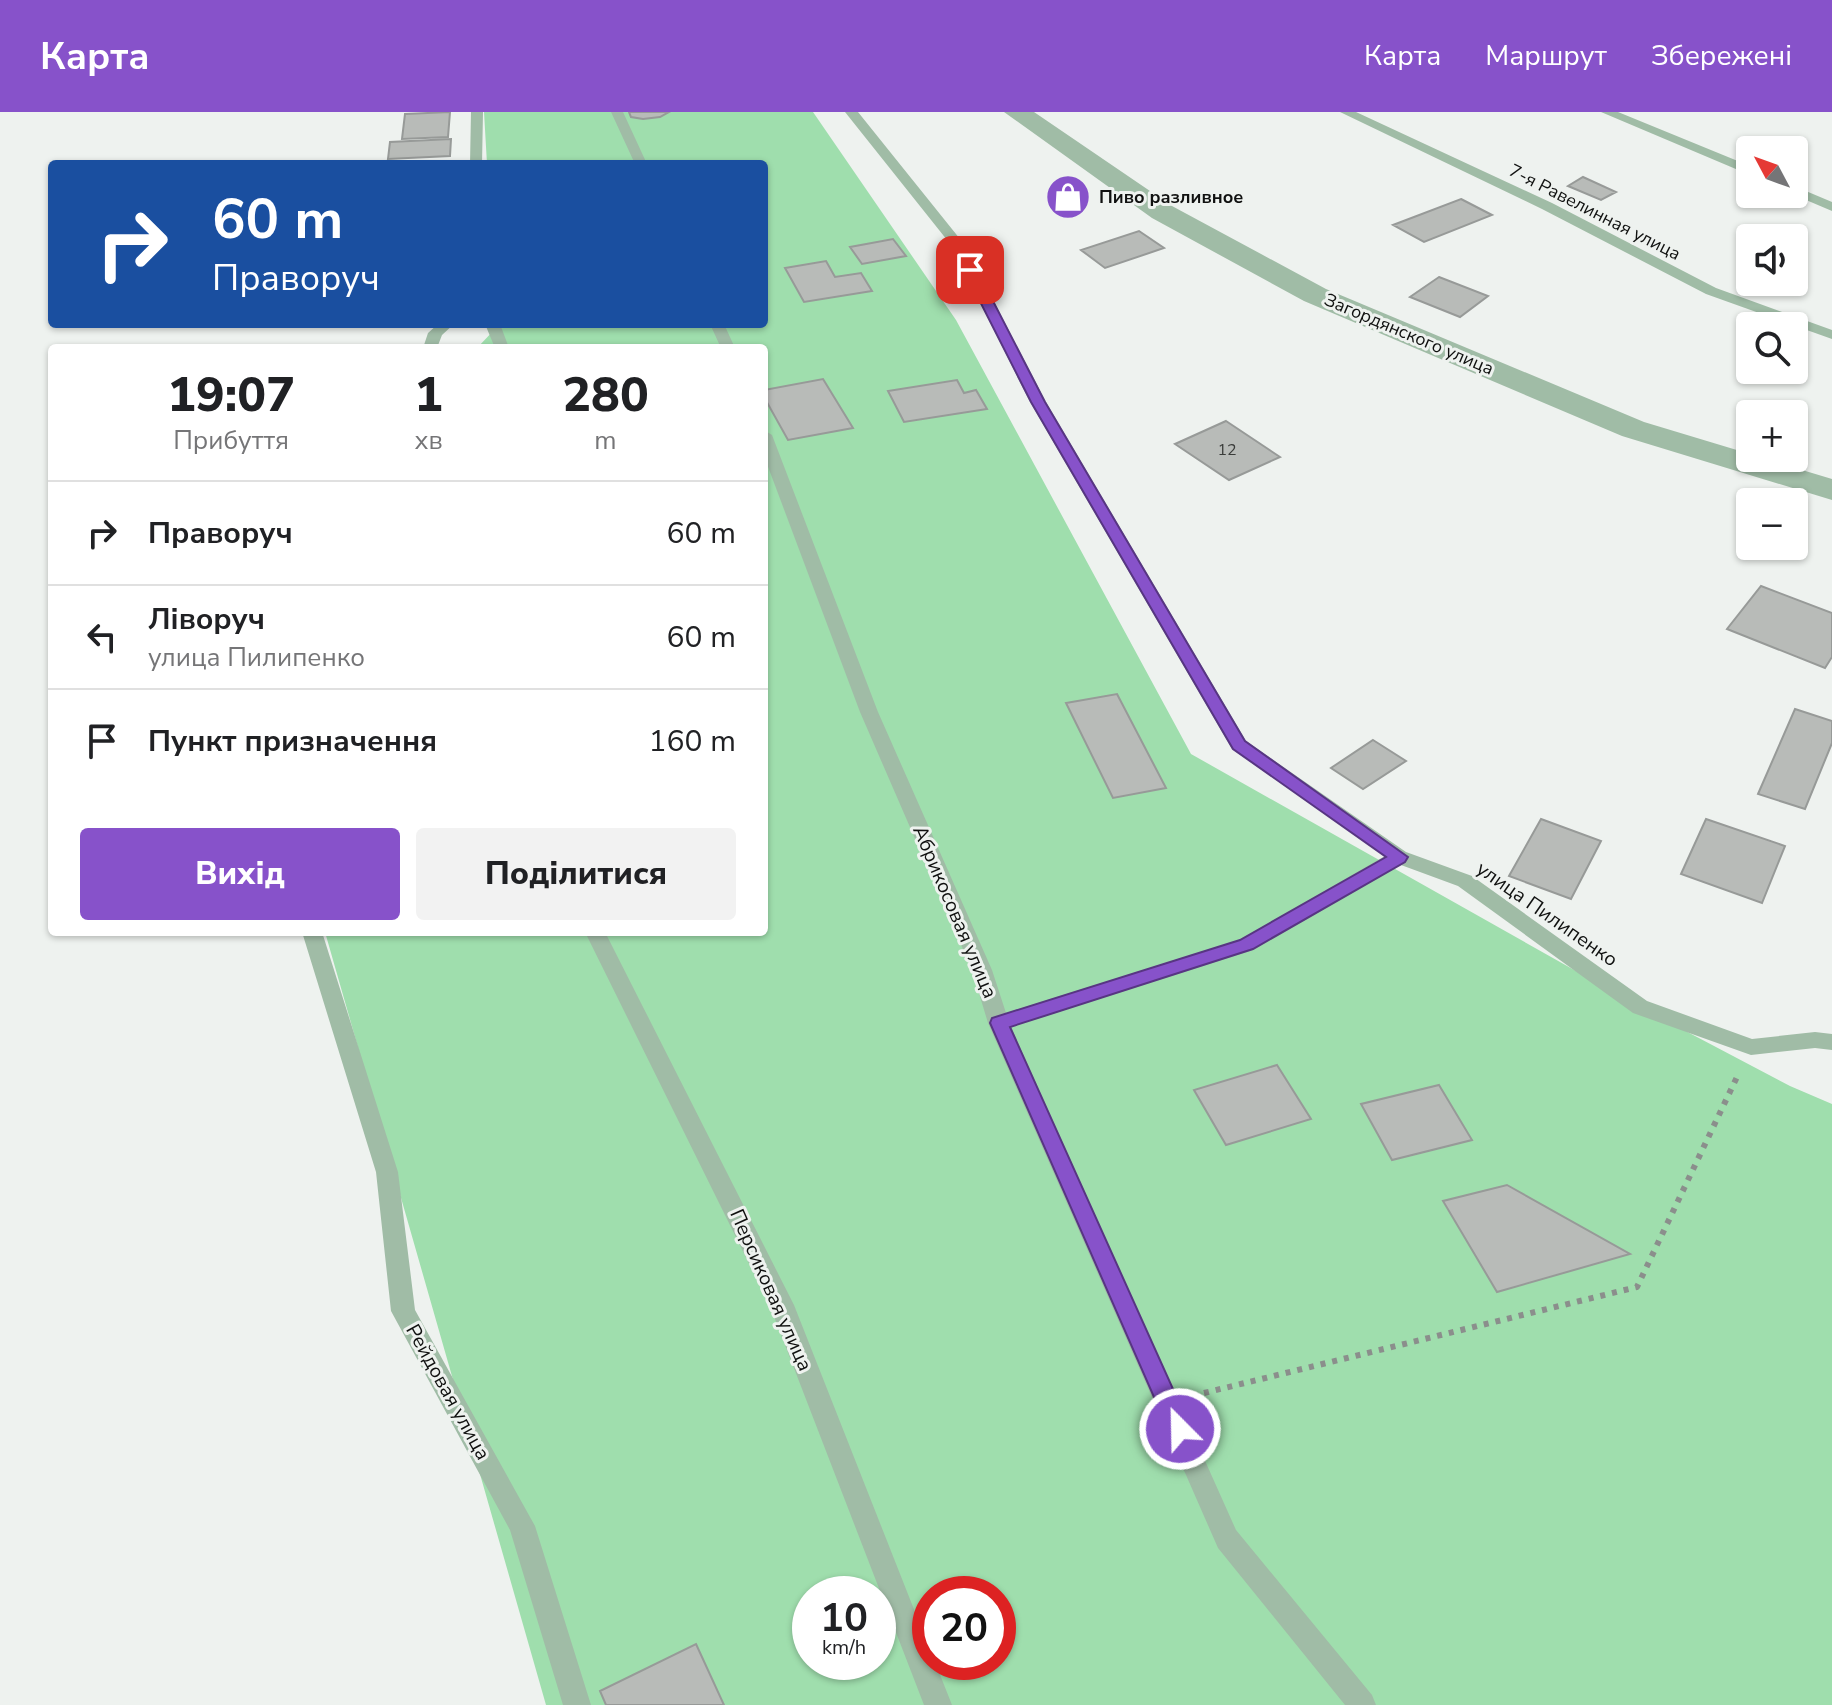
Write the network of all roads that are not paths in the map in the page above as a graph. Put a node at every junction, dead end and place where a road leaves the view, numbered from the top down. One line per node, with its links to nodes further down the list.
1 (477, 112): 7 (lane)
2 (617, 112): 8 (lane)
3 (851, 112): 15 (lane, улица Пилипенко)
4 (1017, 112): 14 (street, Загордянского улица)
5 (1346, 112): 12 (lane, 7-я Равелинная улица)
6 (1607, 112): 9 (lane)
7 (476, 160)
8 (639, 160)
9 (1736, 165)
10 (1808, 196): 11 (lane)
11 (1832, 207)
12 (1832, 335)
13 (768, 446): 18 (lane, Абрикосовая улица)
14 (1829, 483)
15 (1399, 857): 18 (lane); 19 (lane, улица Пилипенко)
16 (313, 936): 20 (lane, Рейдовая улица)
17 (597, 936): 21 (lane, Персиковая улица)
18 (999, 1023): 22 (lane, Абрикосовая улица)
19 (1832, 1042)
20 (577, 1705)
21 (938, 1705)
22 (1362, 1705)

